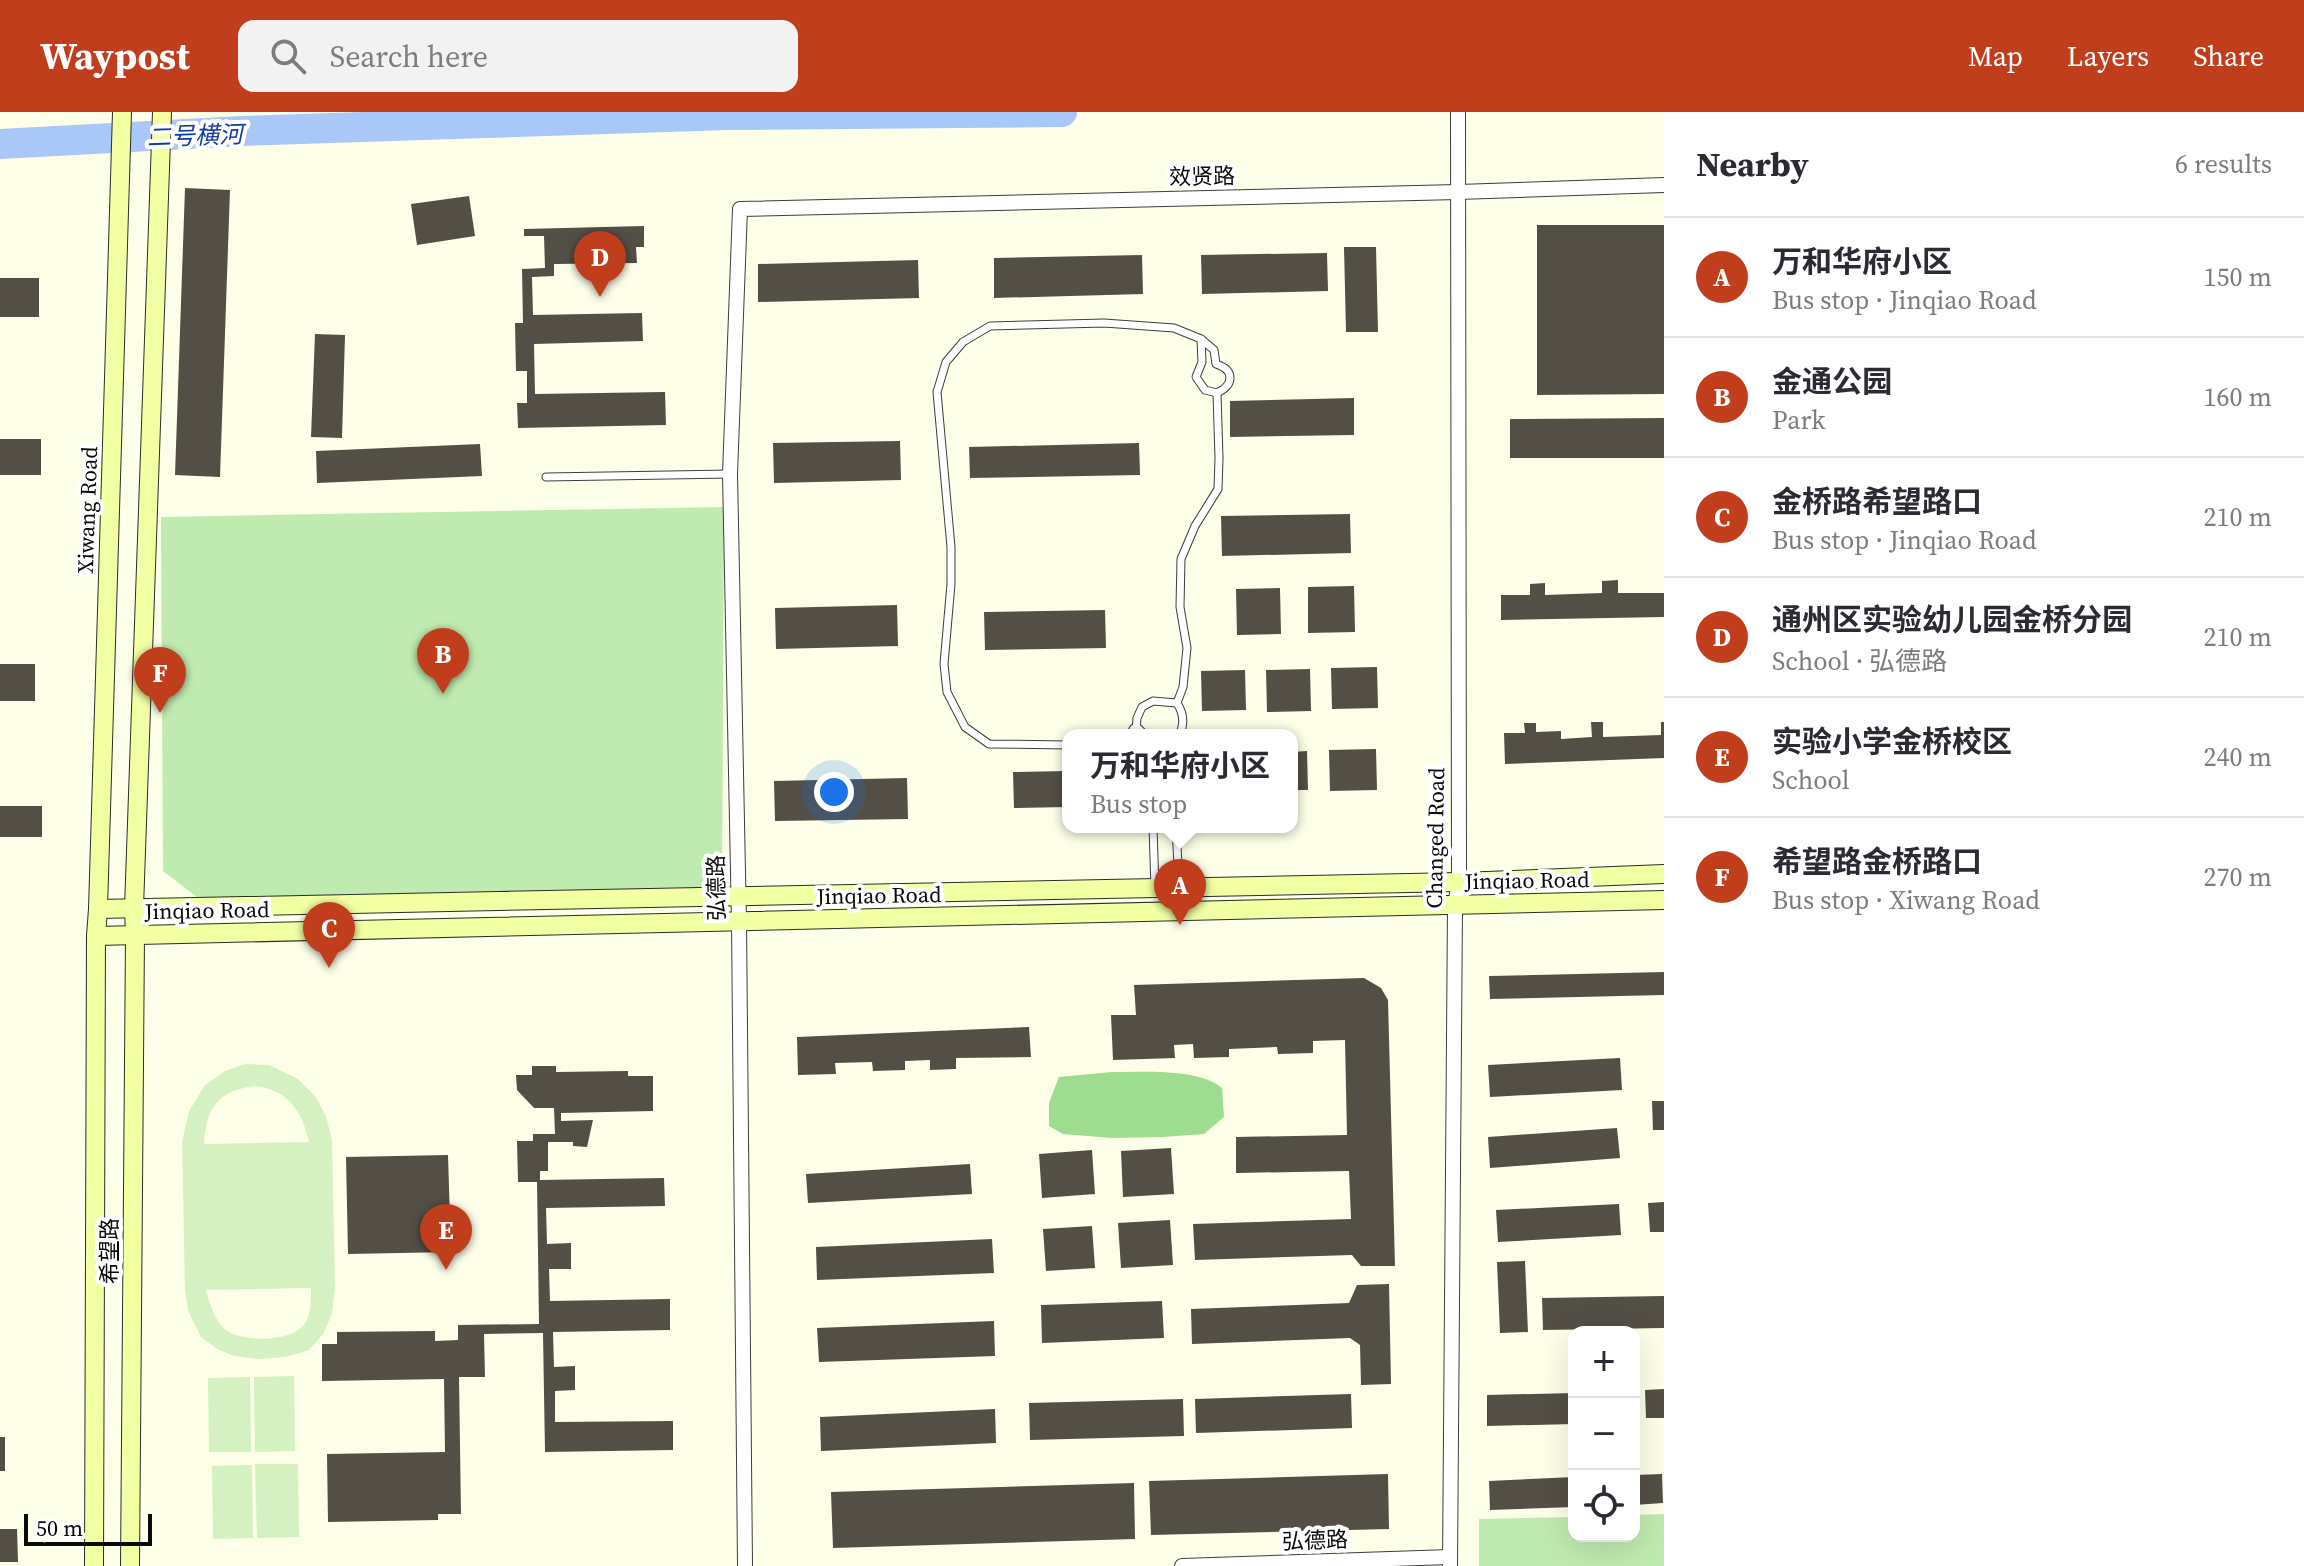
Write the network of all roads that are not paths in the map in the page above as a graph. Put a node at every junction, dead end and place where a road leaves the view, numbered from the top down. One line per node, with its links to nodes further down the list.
1 (122, 112): 24 (street, Xiwang Road)
2 (162, 112): 23 (street)
3 (1458, 112): 5 (street, Changed Road)
4 (1664, 185): 5 (street, 效贤路)
5 (1458, 192): 6 (street, 效贤路); 18 (street, Changed Road)
6 (740, 209): 9 (street, 弘德路)
7 (1201, 339): 8 (lane); 8 (lane); 14 (lane)
8 (1217, 393): 11 (lane)
9 (730, 474): 10 (lane); 25 (street, 弘德路)
10 (546, 477)
11 (1177, 703): 12 (lane); 13 (lane)
12 (1135, 729)
13 (1181, 729)
14 (1062, 745)
15 (1153, 833): 20 (lane)
16 (1176, 833): 19 (lane)
17 (1664, 874): 18 (street, Jinqiao Road)
18 (1459, 882): 19 (street, Jinqiao Road); 22 (street, Changed Road)
19 (1179, 887): 20 (street, Jinqiao Road)
20 (1155, 888): 23 (street, Jinqiao Road)
21 (1664, 900): 22 (street, Jinqiao Road)
22 (1455, 906): 25 (street, Jinqiao Road); 28 (street, Changed Road)
23 (134, 908): 24 (street, Jinqiao Road); 27 (street, 希望路)
24 (98, 909): 26 (street, Xiwang Road)
25 (739, 922): 27 (street, Jinqiao Road); 31 (street, 弘德路)
26 (96, 936): 27 (street, Jinqiao Road); 29 (street, 希望路)
27 (135, 936): 30 (street, 希望路)
28 (1450, 1562): 32 (street, 弘德路)
29 (94, 1566)
30 (130, 1566)
31 (745, 1566)
32 (1182, 1566)

